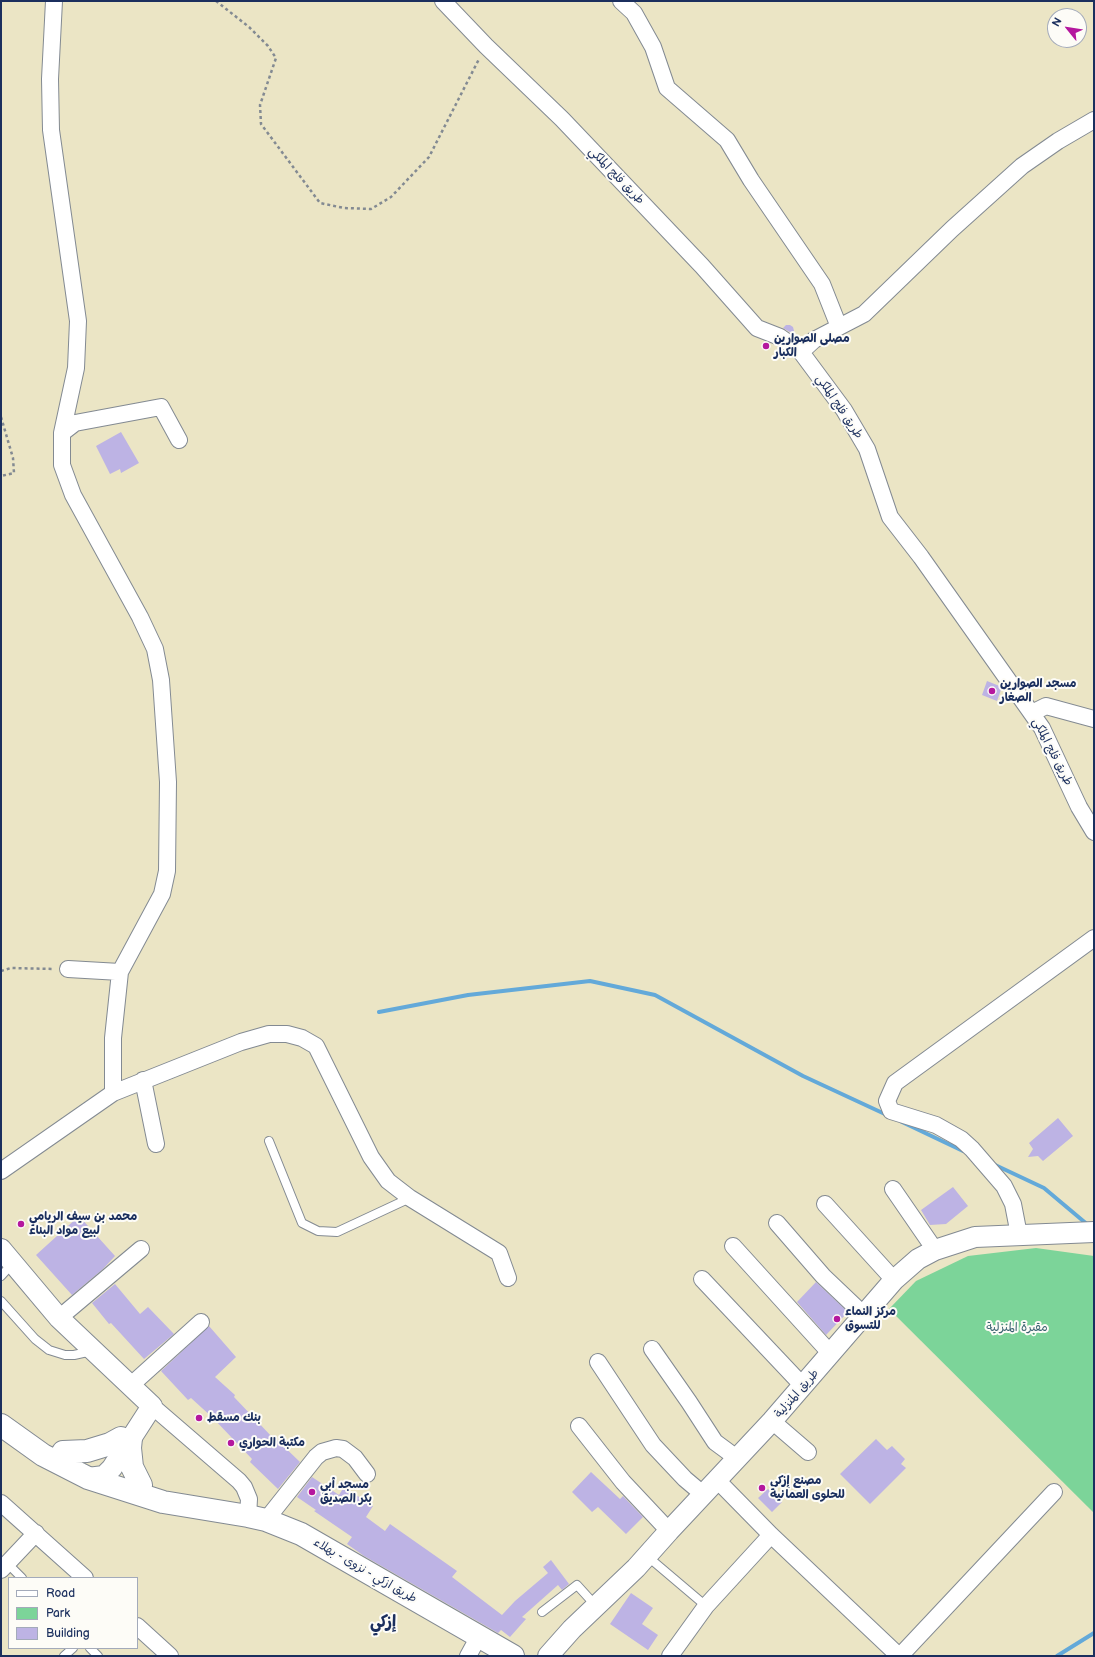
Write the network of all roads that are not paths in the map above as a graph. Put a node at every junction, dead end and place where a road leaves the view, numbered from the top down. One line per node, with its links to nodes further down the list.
1 (54, 1): 7 (street)
2 (442, 1): 6 (street, طريق فلج الملكي)
3 (621, 1): 5 (street)
4 (1094, 120): 5 (street)
5 (839, 327): 6 (street)
6 (801, 352): 9 (street, طريق فلج الملكي)
7 (62, 433): 8 (street); 14 (street)
8 (179, 440)
9 (1032, 714): 10 (street); 11 (street, طريق فلج الملكي)
10 (1094, 719)
11 (1094, 832)
12 (1094, 938): 25 (street)
13 (68, 969): 14 (street)
14 (120, 972): 16 (street)
15 (143, 1080): 16 (street); 18 (street); 21 (street)
16 (113, 1093): 19 (street)
17 (269, 1141): 21 (lane)
18 (156, 1144)
19 (1, 1171)
20 (893, 1189): 28 (street)
21 (410, 1198): 30 (street)
22 (825, 1204): 32 (street)
23 (777, 1223): 34 (street)
24 (1094, 1232): 25 (street, طريق المنزلية)
25 (1019, 1235): 28 (street, طريق المنزلية)
26 (733, 1246): 39 (street)
27 (141, 1249): 35 (street)
28 (935, 1250): 32 (street, طريق المنزلية)
29 (5, 1263): 35 (street)
30 (508, 1278)
31 (702, 1279): 42 (street)
32 (894, 1280): 34 (street, طريق المنزلية)
33 (1, 1301): 38 (lane)
34 (864, 1315): 39 (street, طريق المنزلية)
35 (59, 1318): 38 (street)
36 (200, 1322): 41 (street)
37 (652, 1349): 51 (street)
38 (93, 1351): 41 (street)
39 (831, 1354): 42 (street, طريق المنزلية)
40 (598, 1362): 57 (street)
41 (130, 1386): 43 (street)
42 (803, 1386): 45 (street, طريق المنزلية)
43 (148, 1403): 48 (street); 60 (street)
44 (1, 1414): 49 (main road, طريق ازكي - نزوى - بهلاء)
45 (772, 1422): 50 (street); 51 (street, طريق المنزلية)
46 (1, 1425): 53 (main road, طريق ازكي - نزوى - بهلاء)
47 (579, 1426): 61 (street)
48 (126, 1438): 49 (main road); 53 (street); 55 (main road)
49 (63, 1452): 53 (main road, طريق ازكي - نزوى - بهلاء)
50 (808, 1452)
51 (738, 1459): 54 (street, طريق المنزلية)
52 (367, 1474): 60 (street)
53 (103, 1476): 55 (main road, طريق ازكي - نزوى - بهلاء); 59 (main road, طريق ازكي - نزوى - بهلاء)
54 (717, 1480): 57 (street, طريق المنزلية); 63 (street)
55 (141, 1485): 59 (main road, طريق ازكي - نزوى - بهلاء)
56 (1054, 1492): 80 (street)
57 (704, 1495): 61 (street, طريق المنزلية)
58 (1, 1503): 62 (street)
59 (209, 1509): 60 (main road, طريق ازكي - نزوى - بهلاء)
60 (257, 1518): 72 (main road, طريق ازكي - نزوى - بهلاء)
61 (669, 1531): 64 (street, طريق المنزلية)
62 (36, 1533): 65 (street); 67 (street)
63 (771, 1535): 69 (street); 80 (street)
64 (647, 1556): 68 (street, طريق المنزلية); 69 (lane)
65 (4, 1567): 66 (lane)
66 (20, 1577)
67 (84, 1577)
68 (596, 1606): 70 (lane); 78 (street, طريق المنزلية)
69 (706, 1606): 79 (street)
70 (542, 1612)
71 (138, 1627): 75 (street)
72 (479, 1636): 76 (street); 77 (main road, طريق ازكي - نزوى - بهلاء)
73 (72, 1649): 74 (lane)
74 (64, 1656)
75 (170, 1656)
76 (468, 1656)
77 (513, 1656)
78 (548, 1656)
79 (670, 1656)
80 (899, 1656)

